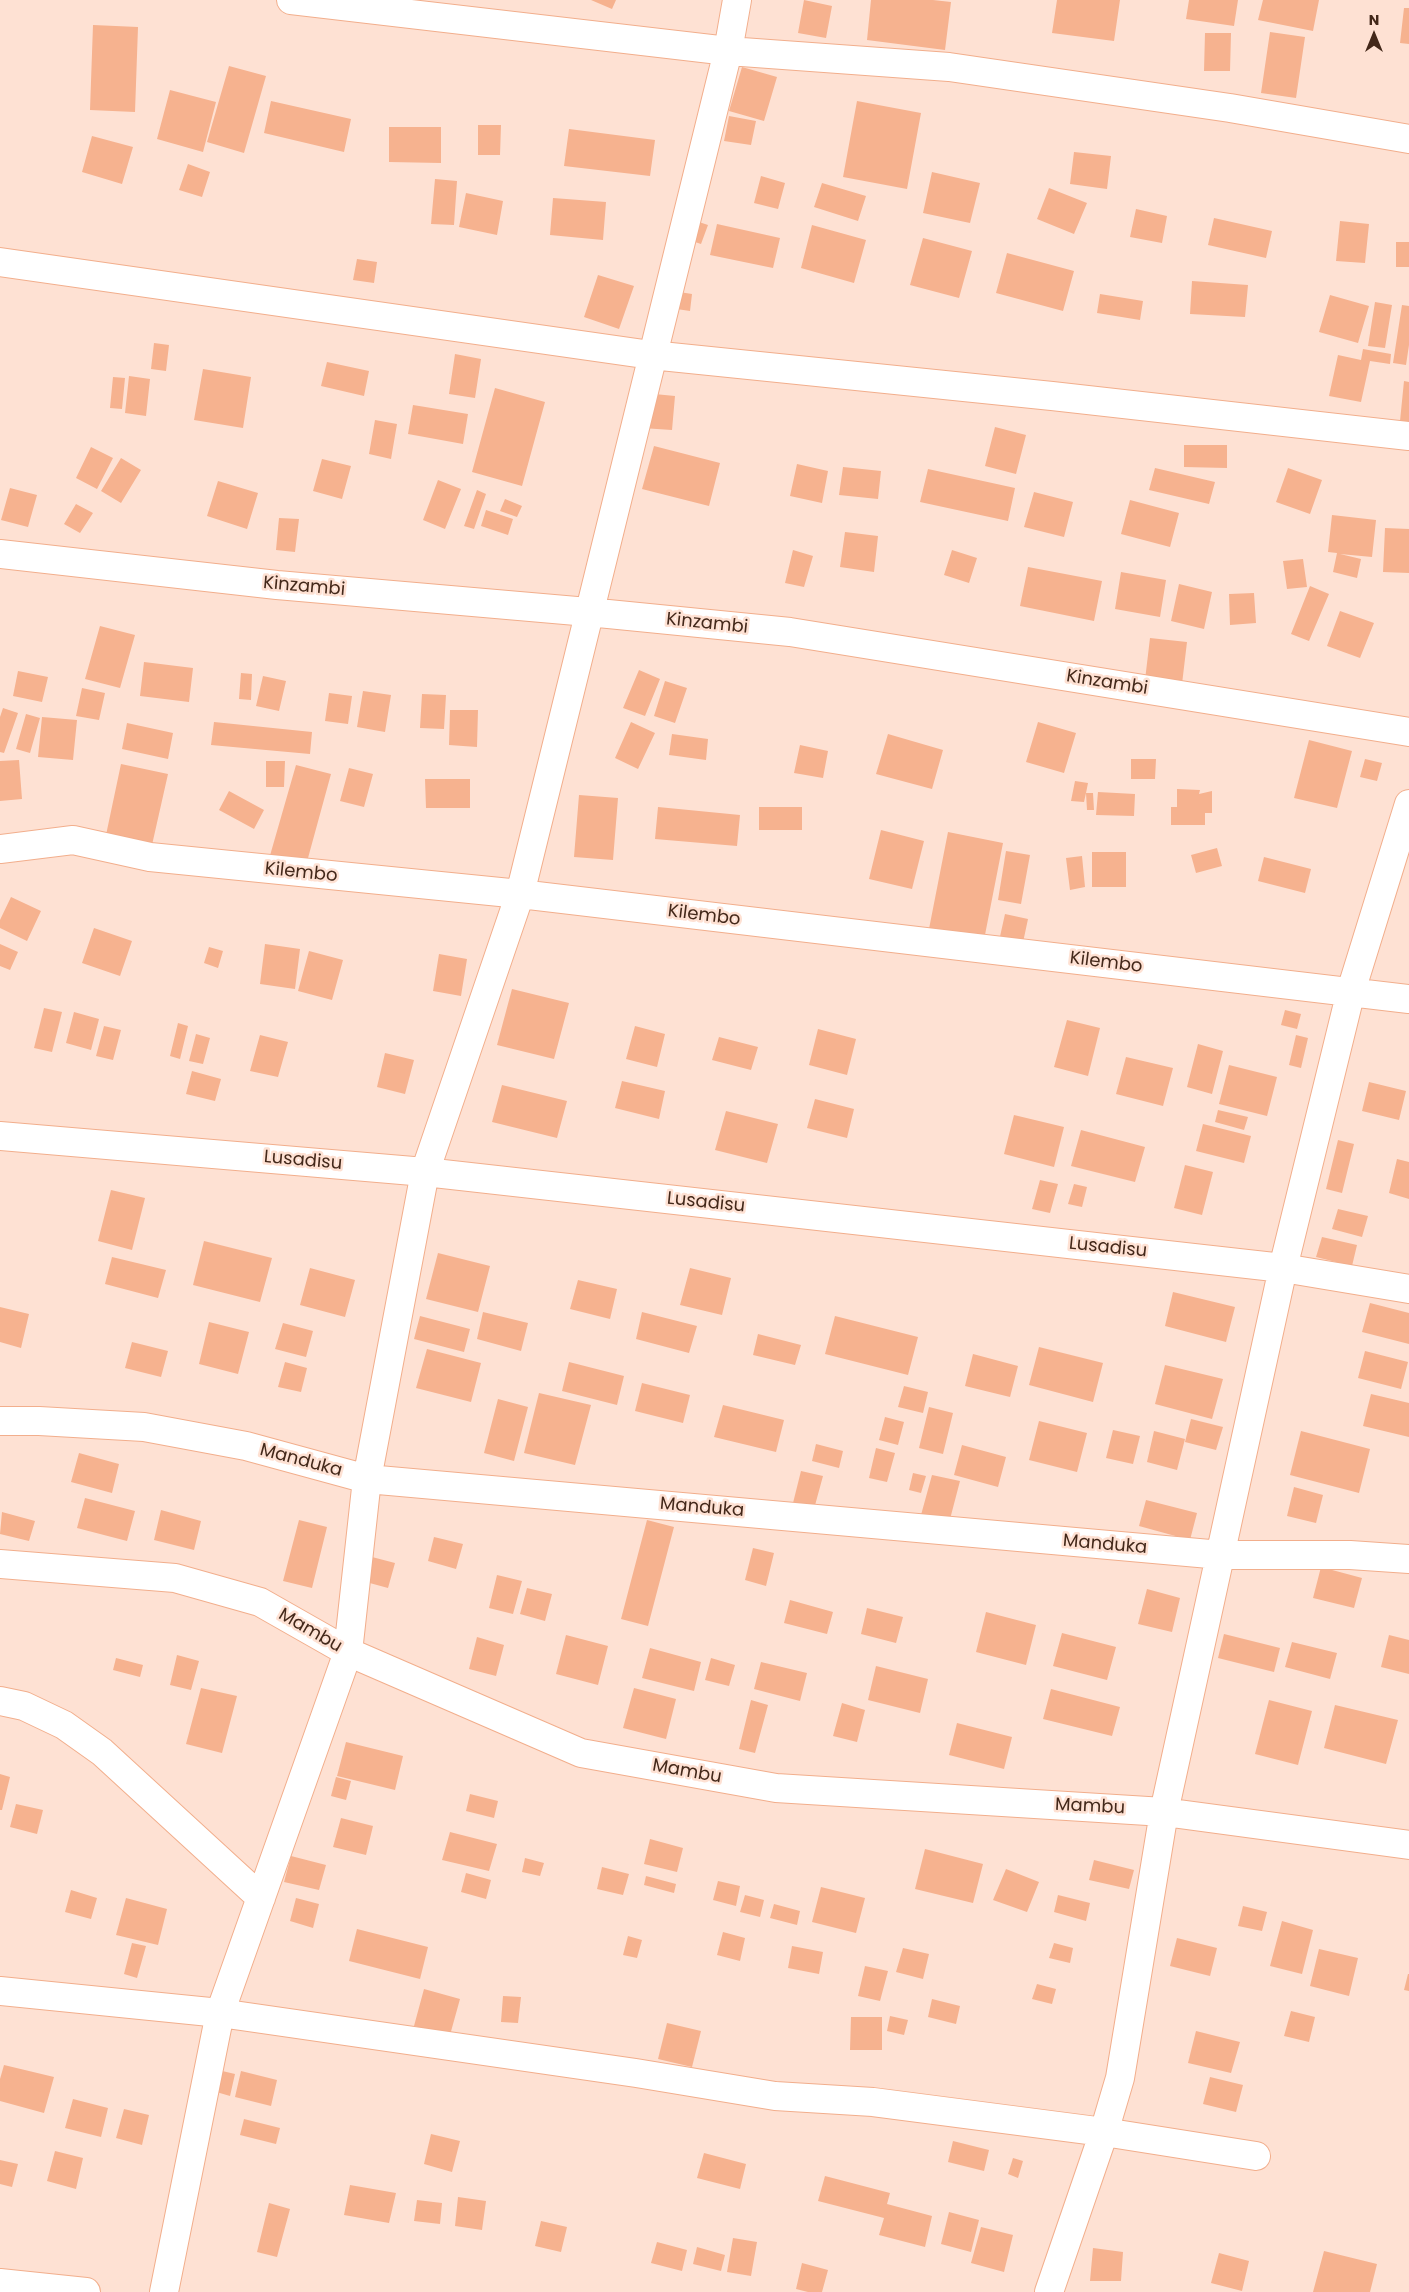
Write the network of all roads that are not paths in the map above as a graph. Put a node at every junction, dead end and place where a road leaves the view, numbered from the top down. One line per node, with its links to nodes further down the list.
1 (291, 0): 3 (street)
2 (737, 0): 3 (street)
3 (728, 51): 4 (street); 6 (street)
4 (1409, 139)
5 (0, 262): 6 (street)
6 (652, 355): 7 (street); 9 (street)
7 (1409, 436)
8 (0, 554): 9 (street, Kinzambi)
9 (588, 612): 10 (street, Kinzambi); 13 (street)
10 (1409, 732)
11 (1409, 804): 14 (street)
12 (0, 849): 13 (street, Kilembo)
13 (520, 894): 14 (street, Kilembo); 17 (street)
14 (1351, 991): 15 (street, Kilembo); 18 (street)
15 (1409, 998)
16 (0, 1136): 17 (street, Lusadisu)
17 (425, 1172): 18 (street, Lusadisu); 21 (street)
18 (1284, 1268): 19 (street, Lusadisu); 22 (street)
19 (1409, 1289)
20 (0, 1421): 21 (street, Manduka)
21 (368, 1479): 22 (street, Manduka); 25 (street)
22 (1221, 1555): 23 (street, Manduka); 27 (street)
23 (1409, 1559)
24 (0, 1564): 25 (street, Mambu)
25 (348, 1652): 27 (street, Mambu); 29 (street)
26 (0, 1701): 29 (street)
27 (1164, 1812): 28 (street, Mambu); 32 (street)
28 (1409, 1845)
29 (261, 1898): 31 (street)
30 (0, 1991): 31 (street)
31 (220, 2013): 32 (street); 36 (street)
32 (1104, 2132): 33 (street); 37 (street)
33 (1256, 2156)
34 (0, 2282): 35 (street)
35 (86, 2292)
36 (164, 2292)
37 (1049, 2292)

